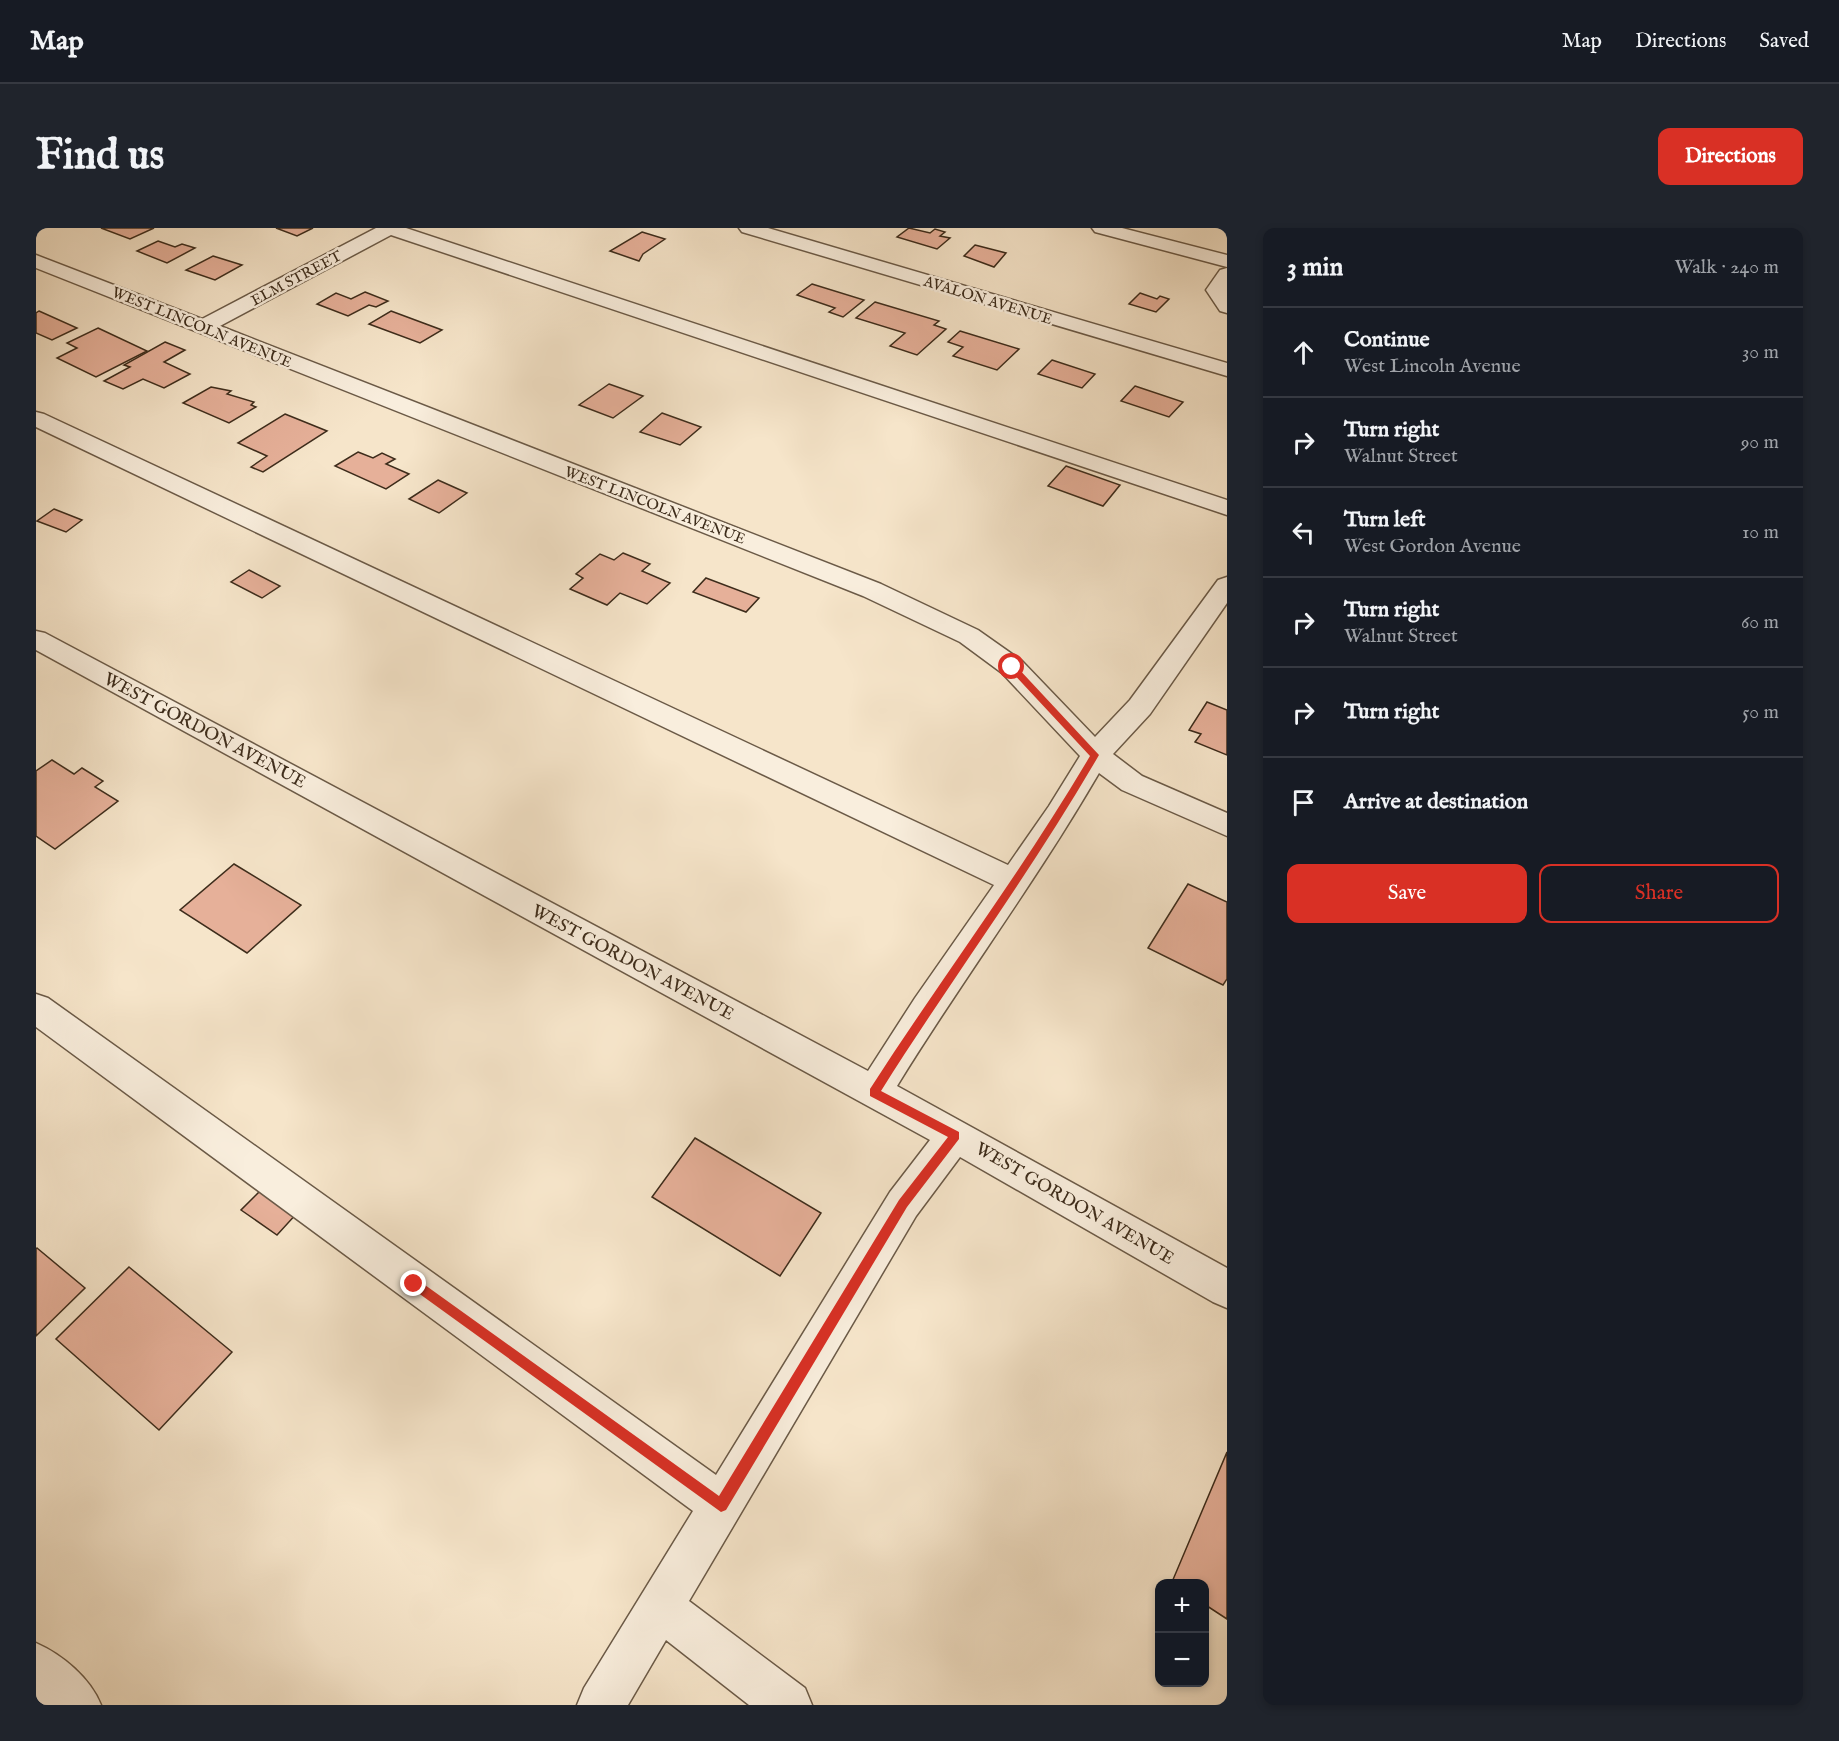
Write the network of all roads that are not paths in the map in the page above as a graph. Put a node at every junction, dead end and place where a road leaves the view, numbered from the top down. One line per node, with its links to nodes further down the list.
1 (389, 228): 8 (street, ELM STREET); 12 (street)
2 (748, 228): 10 (street, AVALON AVENUE)
3 (1101, 228): 5 (street)
4 (36, 261): 8 (street, WEST LINCOLN AVENUE)
5 (1227, 261)
6 (1227, 274): 7 (street)
7 (1227, 307)
8 (203, 327): 15 (street, WEST LINCOLN AVENUE)
9 (1227, 352): 10 (street)
10 (1218, 367)
11 (36, 418): 17 (street)
12 (1227, 508)
13 (1227, 585): 15 (street)
14 (36, 639): 19 (street, WEST GORDON AVENUE)
15 (1095, 755): 16 (street, WEST LINCOLN AVENUE); 17 (street)
16 (1227, 825)
17 (1014, 882): 19 (street)
18 (36, 1008): 22 (street)
19 (874, 1092): 20 (street, WEST GORDON AVENUE)
20 (955, 1135): 21 (street, WEST GORDON AVENUE); 22 (street)
21 (1227, 1289)
22 (721, 1505): 23 (street)
23 (660, 1607): 26 (street); 27 (street)
24 (36, 1667): 25 (street)
25 (77, 1705)
26 (601, 1705)
27 (788, 1705)

